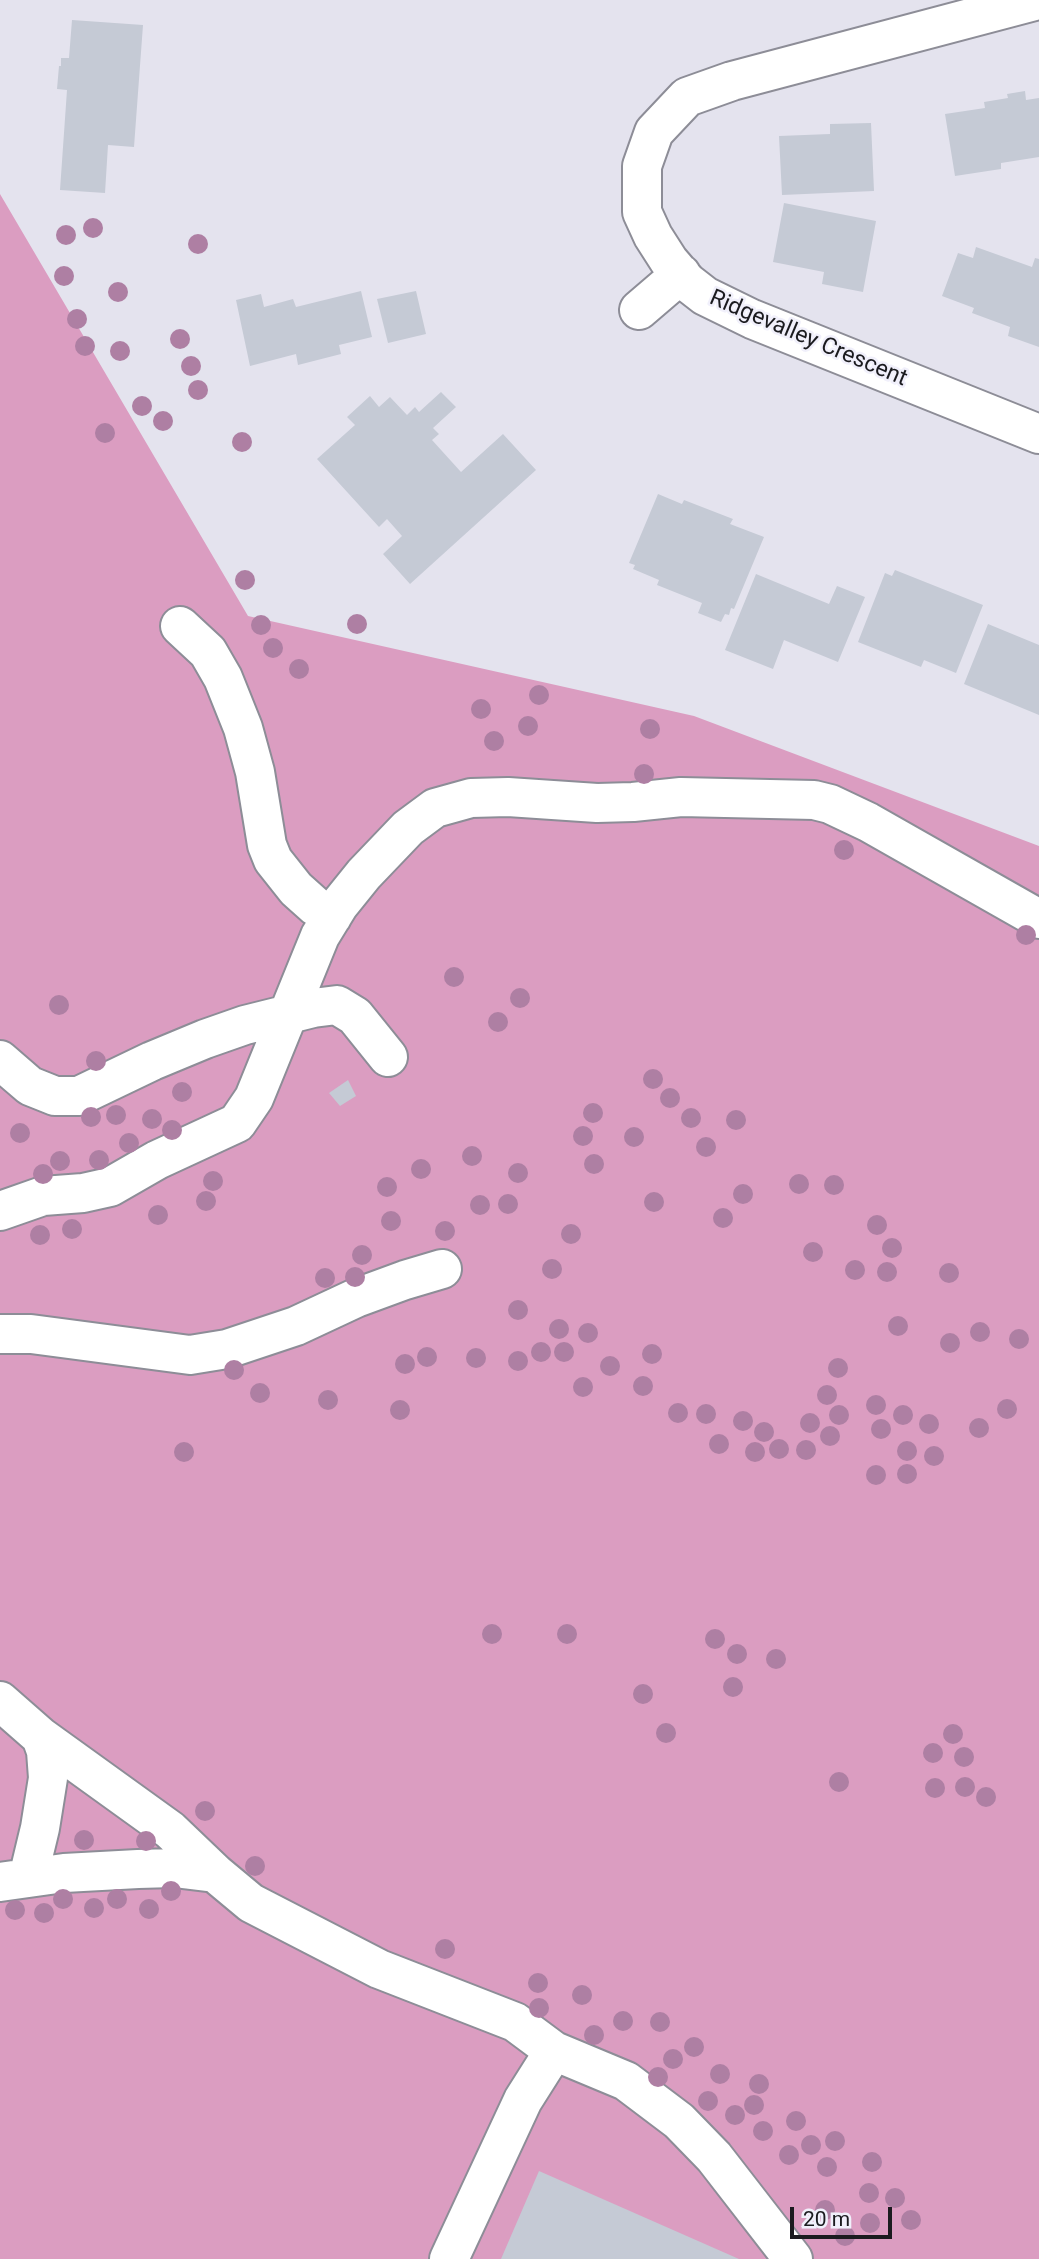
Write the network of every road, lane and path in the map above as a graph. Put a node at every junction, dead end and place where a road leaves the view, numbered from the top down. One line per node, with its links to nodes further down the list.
1 (1038, 0): 2 (street, Ridgevalley Crescent)
2 (681, 274): 3 (street); 4 (street, Ridgevalley Crescent)
3 (639, 310)
4 (1039, 434)
5 (180, 626): 6 (street)
6 (332, 918): 7 (street); 8 (street)
7 (1039, 919)
8 (288, 1015): 9 (street); 10 (street); 11 (street)
9 (388, 1057)
10 (0, 1060)
11 (0, 1211)
12 (442, 1269): 13 (street)
13 (0, 1334)
14 (0, 1701): 15 (street)
15 (41, 1737): 16 (street); 17 (street)
16 (215, 1873): 17 (street); 18 (street)
17 (14, 1880)
18 (554, 2051): 19 (street); 20 (street)
19 (449, 2259)
20 (793, 2259)

